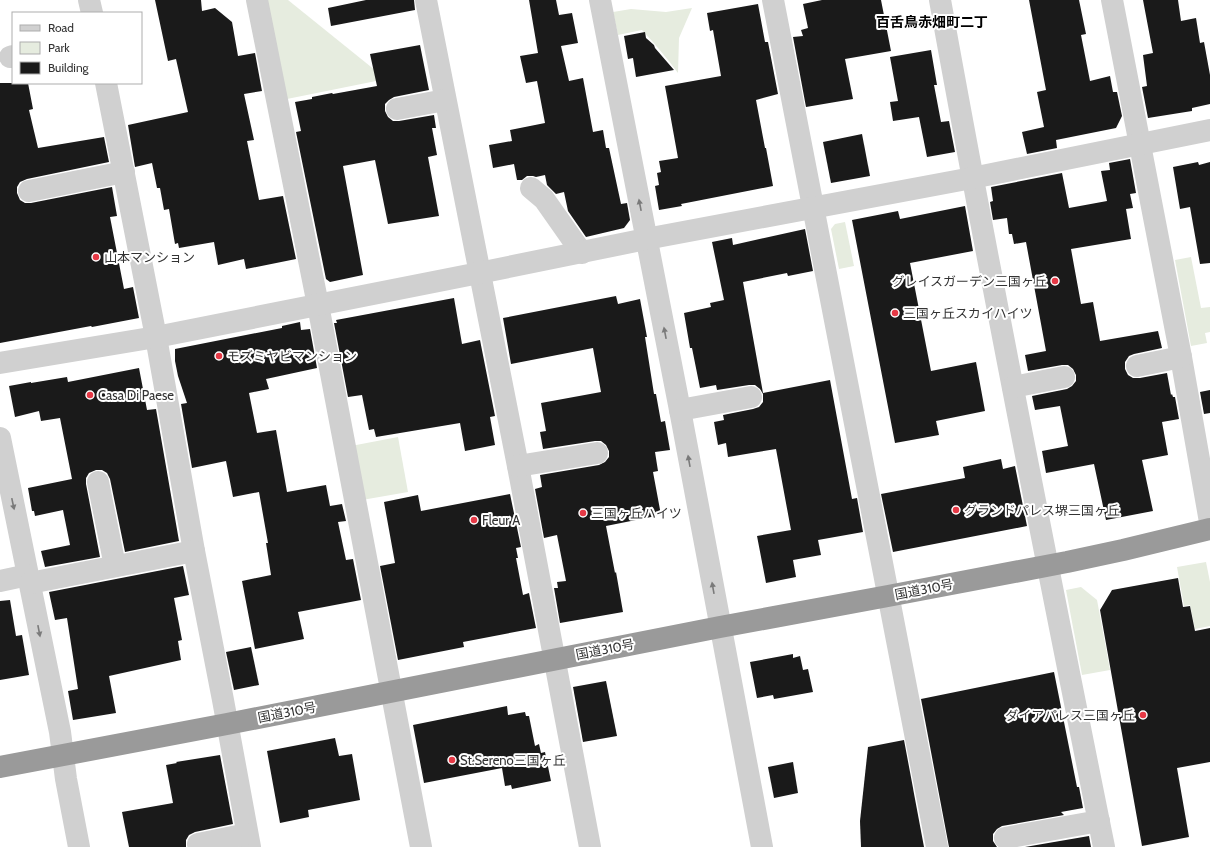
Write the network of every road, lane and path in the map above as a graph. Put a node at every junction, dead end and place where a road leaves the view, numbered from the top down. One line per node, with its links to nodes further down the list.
1 (90, 0): 8 (street)
2 (256, 0): 22 (street)
3 (426, 0): 10 (street)
4 (600, 0): 19 (street, one-way to 4)
5 (773, 0): 18 (street)
6 (940, 0): 15 (street)
7 (1112, 0): 13 (street)
8 (92, 12)
9 (106, 84): 14 (street)
10 (445, 100): 11 (street); 21 (street)
11 (397, 109)
12 (1210, 130): 13 (street)
13 (1140, 144): 15 (street); 24 (street)
14 (124, 172): 17 (street); 23 (street)
15 (972, 178): 18 (street); 28 (street)
16 (531, 188): 20 (street)
17 (29, 190)
18 (812, 208): 19 (street); 43 (street)
19 (646, 239): 20 (street); 30 (street, one-way to 19)
20 (582, 253): 21 (street)
21 (480, 273): 22 (street); 33 (street)
22 (318, 305): 23 (street); 46 (street)
23 (156, 337): 25 (street); 38 (street)
24 (1181, 356): 26 (street); 36 (street)
25 (0, 363)
26 (1137, 366)
27 (1064, 377): 28 (street)
28 (1013, 387): 39 (street)
29 (751, 397): 30 (street)
30 (680, 410): 44 (street, one-way to 30)
31 (0, 438): 34 (street)
32 (597, 452): 33 (street)
33 (518, 466): 45 (street)
34 (4, 478): 41 (street, one-way to 41)
35 (98, 482): 40 (street)
36 (1210, 522)
37 (1210, 529): 39 (highway, 国道310号)
38 (194, 550): 40 (street); 47 (street)
39 (1048, 565): 43 (highway, 国道310号); 50 (street)
40 (115, 566): 41 (street)
41 (29, 579): 42 (street); 48 (street, one-way to 48)
42 (0, 581)
43 (888, 596): 44 (highway, 国道310号); 58 (street)
44 (720, 627): 45 (highway, 国道310号); 57 (street)
45 (555, 659): 46 (highway, 国道310号); 56 (street)
46 (391, 691): 47 (highway, 国道310号); 55 (street)
47 (227, 724): 48 (highway, 国道310号); 52 (street)
48 (63, 755): 49 (highway, 国道310号); 54 (street)
49 (0, 767)
50 (1099, 820): 51 (street); 59 (street)
51 (1005, 838)
52 (248, 841): 53 (street)
53 (198, 844)
54 (79, 847)
55 (421, 847)
56 (590, 847)
57 (762, 847)
58 (937, 847)
59 (1104, 847)

